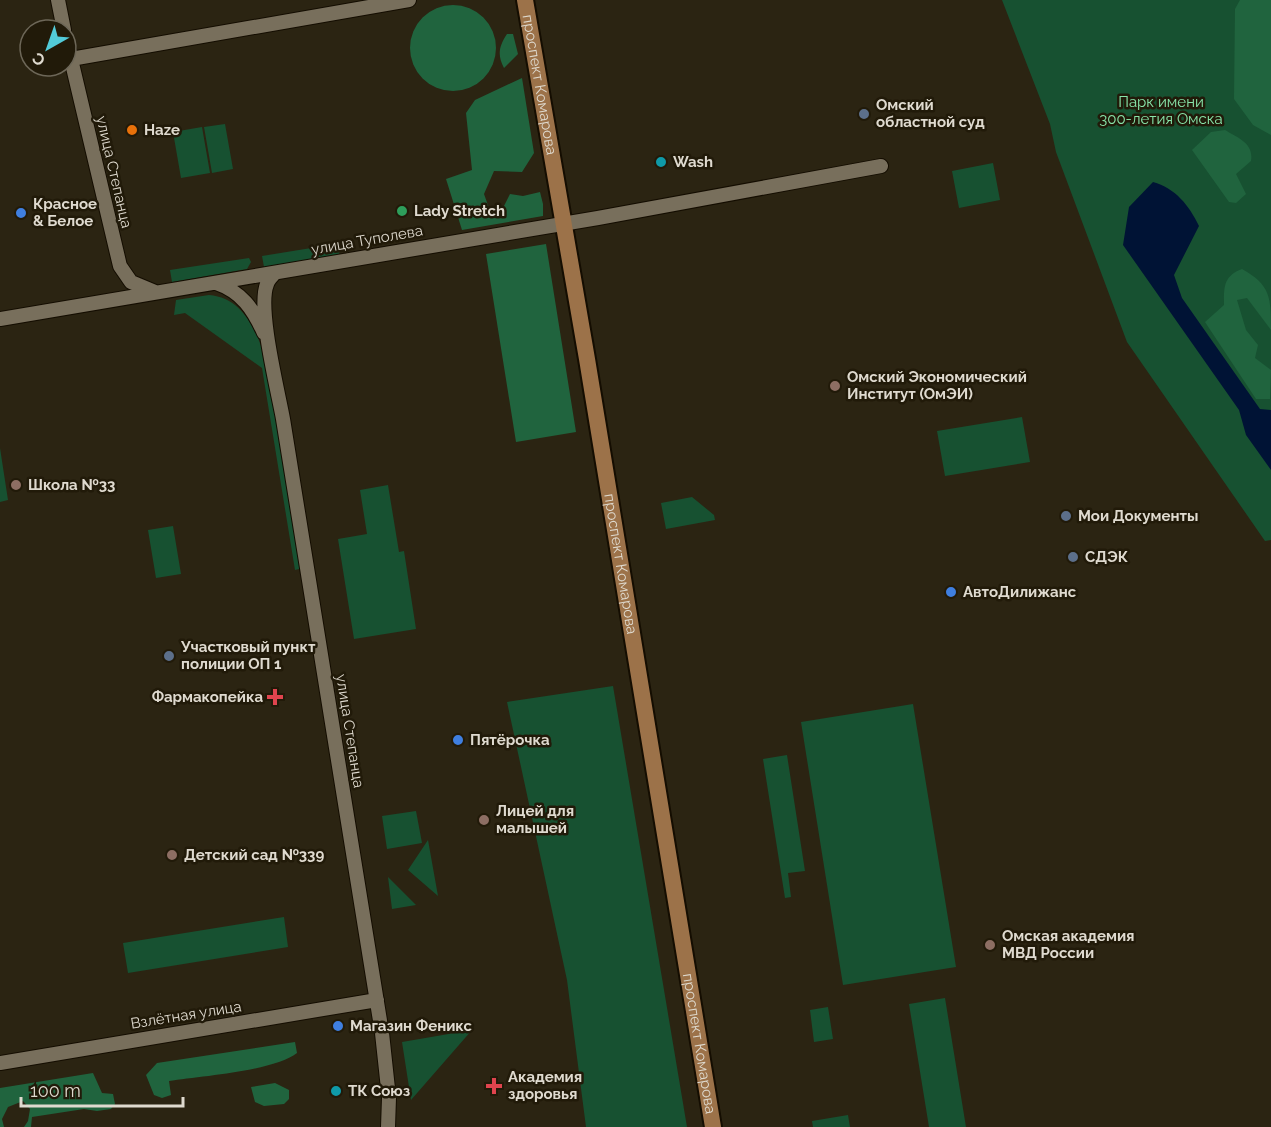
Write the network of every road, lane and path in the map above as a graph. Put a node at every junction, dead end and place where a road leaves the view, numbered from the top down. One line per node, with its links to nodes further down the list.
1 (57, 0): 4 (street)
2 (409, 0): 5 (street)
3 (525, 0): 8 (main road, проспект Комарова)
4 (61, 18)
5 (78, 58)
6 (75, 78): 10 (street, улица Степанца)
7 (881, 166): 8 (street, улица Туполева)
8 (563, 224): 9 (street, улица Туполева); 19 (main road, проспект Комарова)
9 (275, 273): 11 (street, улица Туполева); 15 (street, улица Степанца)
10 (125, 275): 12 (street); 13 (street)
11 (216, 283): 12 (street, улица Туполева); 15 (street, улица Степанца)
12 (157, 292): 13 (street, улица Туполева)
13 (113, 302): 14 (street, улица Туполева)
14 (0, 319)
15 (268, 342): 16 (street, улица Степанца)
16 (377, 1000): 17 (street, Взлётная улица); 18 (street, улица Степанца)
17 (0, 1063)
18 (388, 1127)
19 (713, 1127)

